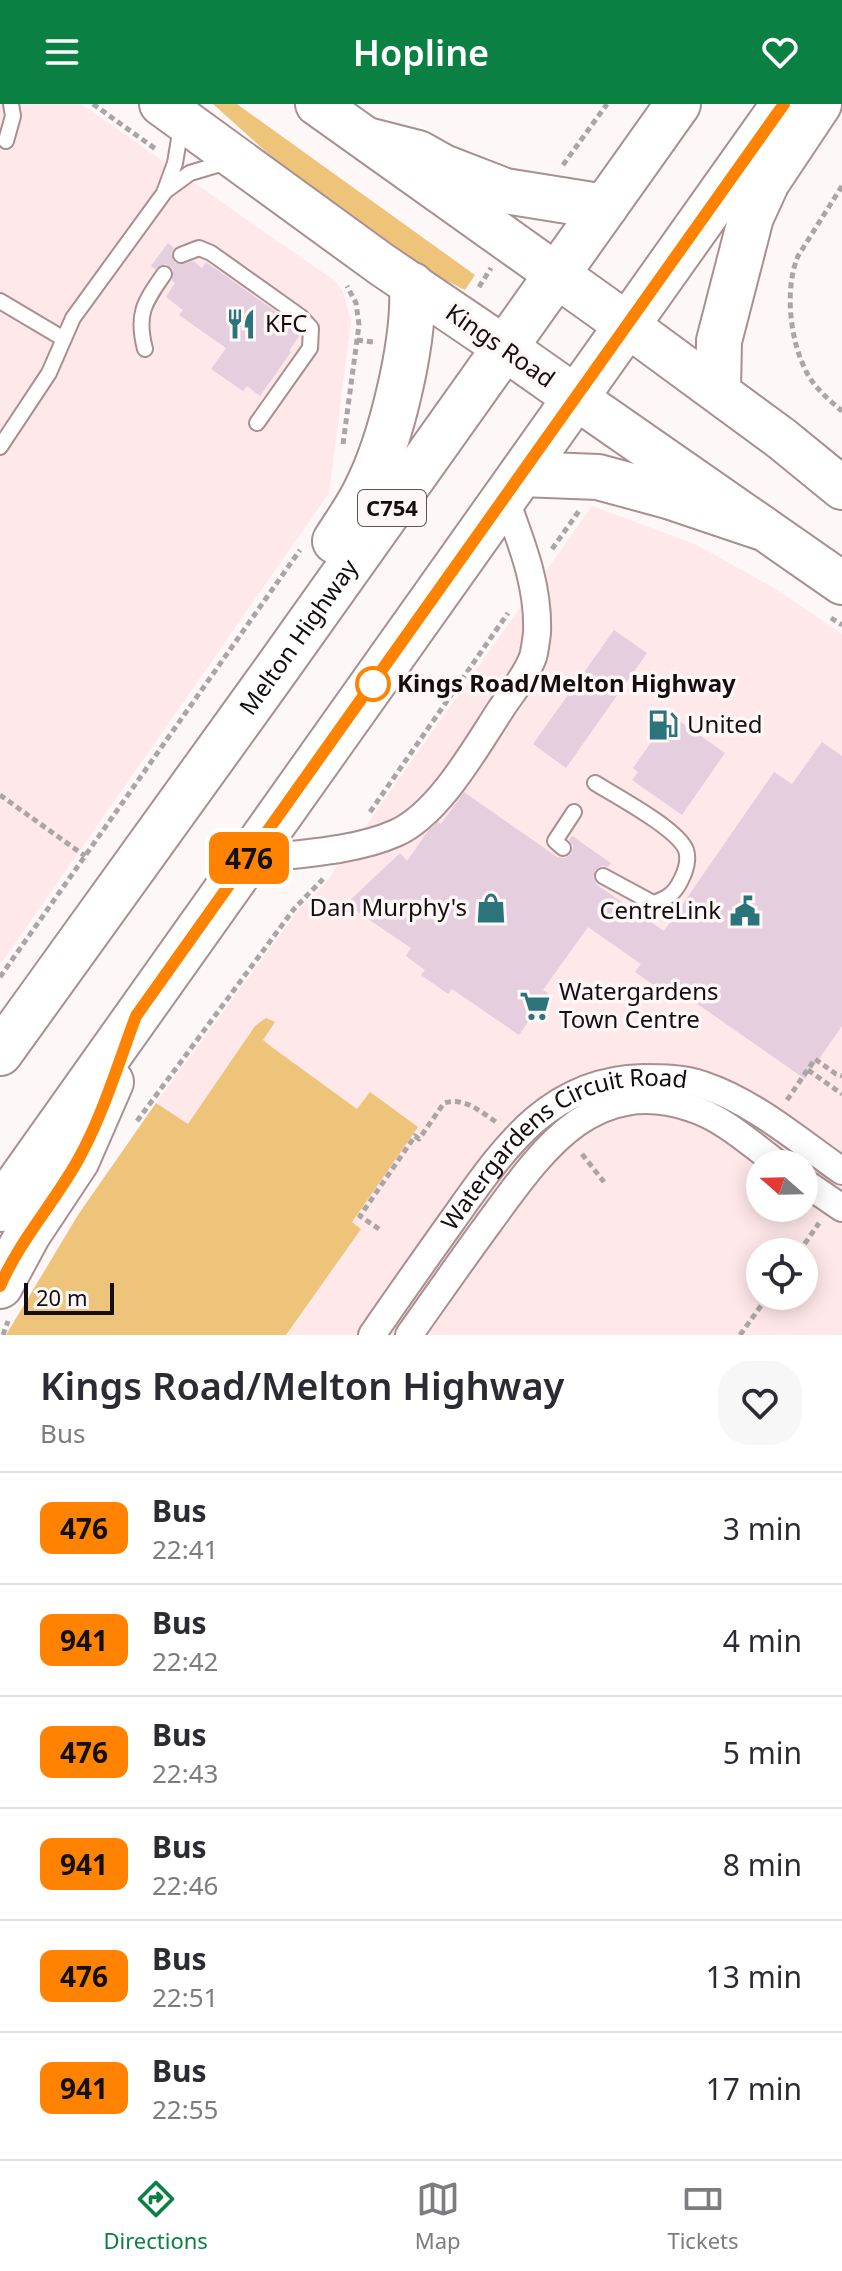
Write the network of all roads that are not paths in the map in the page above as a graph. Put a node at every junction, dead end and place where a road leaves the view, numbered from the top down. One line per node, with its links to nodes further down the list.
1 (11, 104): 7 (lane)
2 (317, 104): 8 (main road)
3 (678, 104): 11 (highway, Melton Highway / C754)
4 (784, 104): 17 (highway)
5 (819, 104): 21 (highway)
6 (172, 109): 9 (main road, Kings Road); 10 (lane)
7 (6, 141)
8 (371, 141): 11 (highway); 14 (main road)
9 (240, 160): 10 (lane); 15 (main road, Kings Road)
10 (164, 193): 18 (lane)
11 (605, 207): 14 (highway, Melton Highway / C754)
12 (181, 255): 23 (lane)
13 (164, 274): 20 (lane)
14 (557, 275): 17 (highway); 19 (highway, Melton Highway / C754)
15 (412, 285): 19 (main road, Kings Road); 29 (highway)
16 (0, 301): 18 (lane)
17 (627, 325): 21 (main road); 22 (highway)
18 (64, 339): 24 (lane)
19 (505, 348): 22 (highway, Kings Road); 29 (highway, Melton Highway / C754)
20 (145, 349)
21 (718, 390): 26 (main road)
22 (576, 398): 25 (highway); 27 (main road, Kings Road)
23 (257, 423)
24 (0, 447)
25 (513, 486): 27 (highway); 33 (highway); 33 (street)
26 (842, 488)
27 (760, 527): 28 (main road, Kings Road)
28 (842, 583)
29 (278, 667): 36 (highway, Melton Highway / C754)
30 (595, 783): 34 (lane)
31 (574, 812): 32 (lane)
32 (563, 848)
33 (247, 860): 35 (highway)
34 (603, 876)
35 (136, 1016): 40 (highway); 42 (highway)
36 (0, 1053)
37 (759, 1150): 44 (street, Watergardens Circuit Road)
38 (842, 1171): 43 (street, Watergardens Circuit Road)
39 (818, 1196): 41 (street)
40 (0, 1209)
41 (833, 1212)
42 (5, 1301)
43 (372, 1335)
44 (409, 1335)

